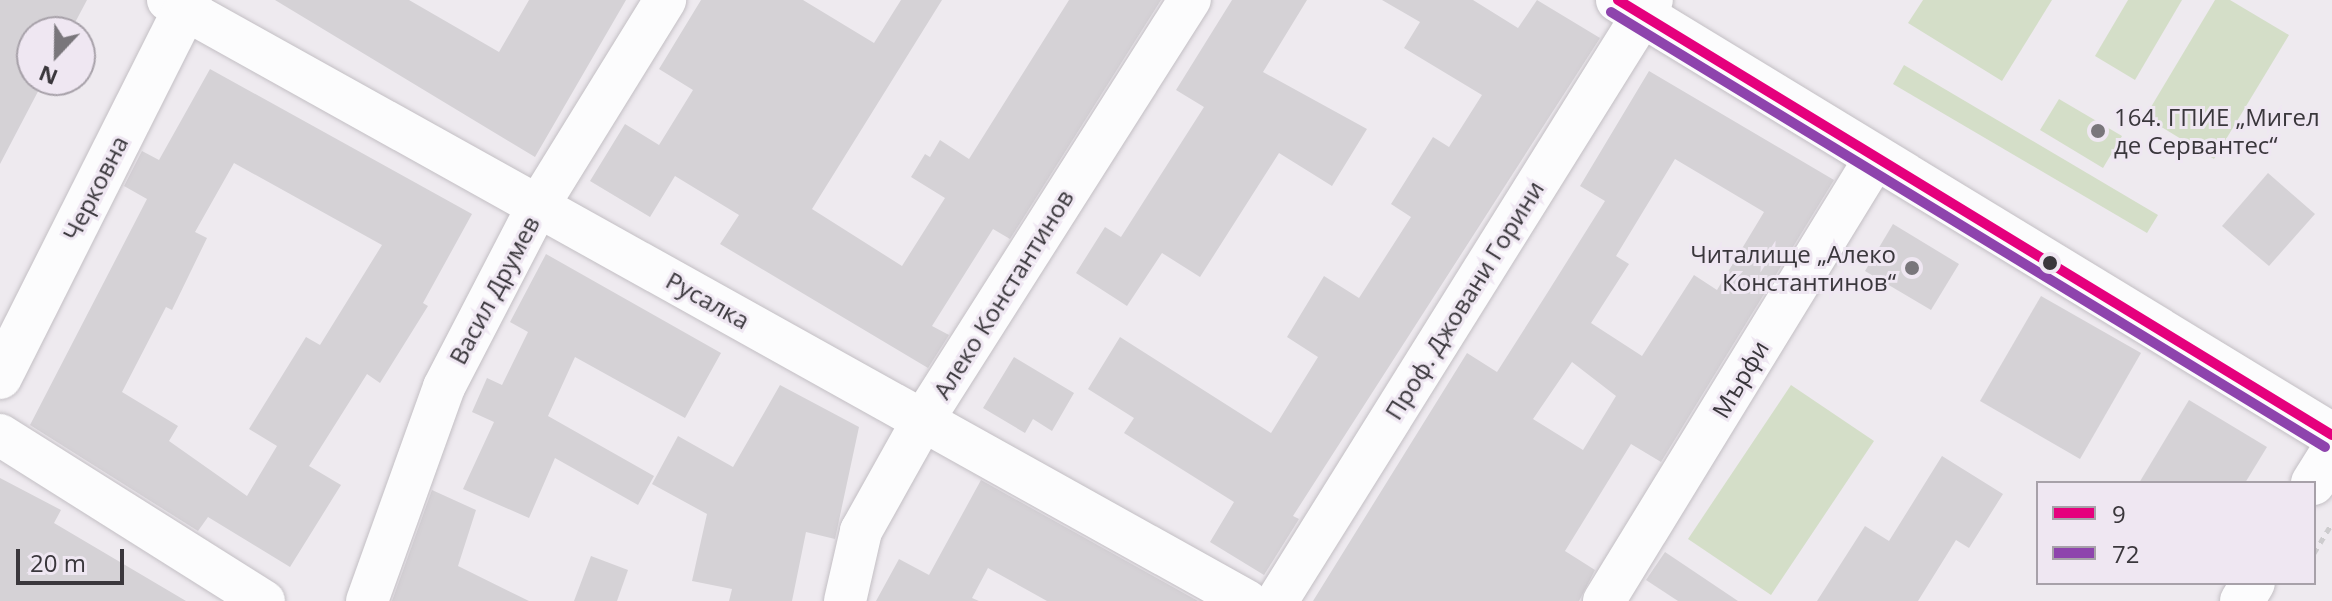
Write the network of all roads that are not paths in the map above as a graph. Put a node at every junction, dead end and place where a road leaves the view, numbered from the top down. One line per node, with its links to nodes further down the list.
1 (665, 0): 6 (street, Васил Друмев)
2 (1190, 0): 8 (street, Алеко Константинов)
3 (181, 4): 6 (street, Русалка); 7 (street, Черковна)
4 (1637, 5): 5 (street); 17 (street, Проф. Джовани Горини)
5 (1876, 157): 10 (street); 18 (street, Мърфи)
6 (538, 206): 8 (street, Русалка); 14 (street, Васил Друмев)
7 (0, 377)
8 (923, 420): 15 (street, Алеко Константинов); 16 (street, Русалка)
9 (0, 435): 13 (street)
10 (2332, 435)
11 (2332, 452): 12 (street)
12 (2314, 481)
13 (264, 601)
14 (367, 601)
15 (845, 601)
16 (1247, 601)
17 (1277, 601)
18 (1604, 601)

